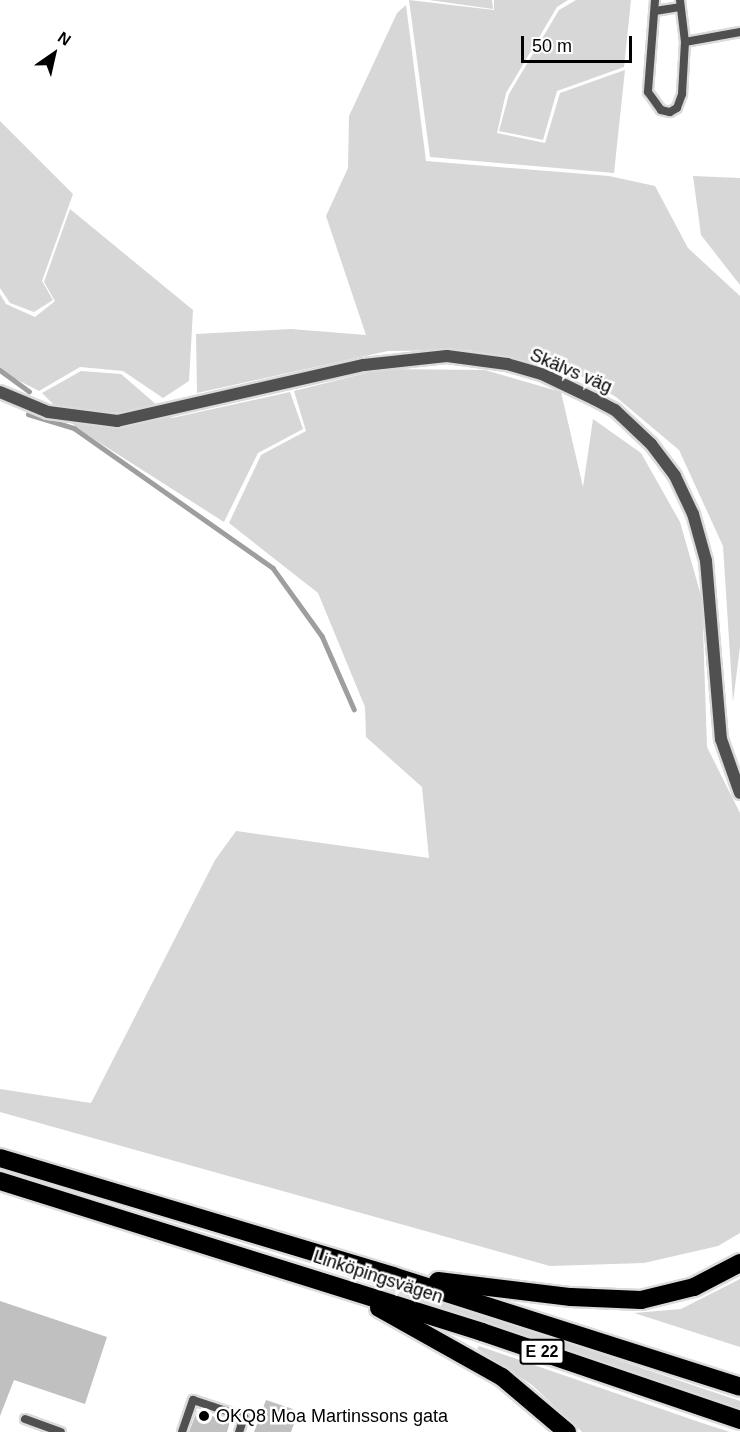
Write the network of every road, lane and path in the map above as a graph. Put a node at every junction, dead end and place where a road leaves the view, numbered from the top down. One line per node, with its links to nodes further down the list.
1 (655, 0): 3 (lane)
2 (680, 4): 3 (lane); 5 (lane)
3 (655, 11): 5 (lane)
4 (740, 32): 5 (lane)
5 (685, 42)
6 (0, 392): 7 (street, Skälvs väg)
7 (740, 793)
8 (0, 1158): 11 (highway, Linköpingsvägen / E 22)
9 (0, 1181): 12 (highway, Linköpingsvägen / E 22)
10 (740, 1263): 11 (highway)
11 (393, 1276): 13 (highway, Linköpingsvägen / E 22)
12 (344, 1288): 15 (highway, Linköpingsvägen / E 22); 19 (highway)
13 (740, 1387)
14 (25, 1419): 16 (lane)
15 (740, 1420)
16 (61, 1432)
17 (182, 1432): 18 (lane)
18 (239, 1432)
19 (567, 1432)

